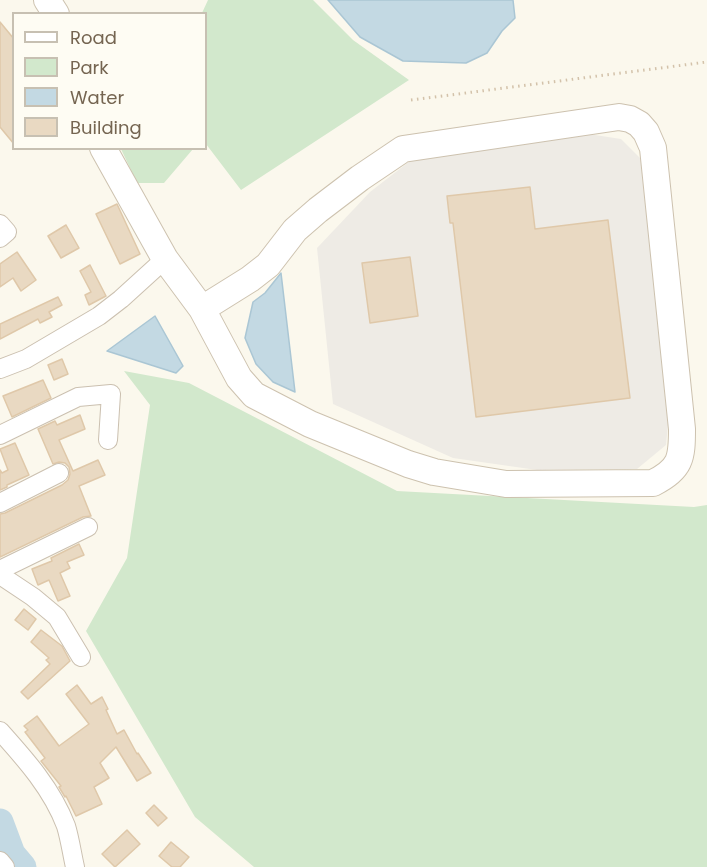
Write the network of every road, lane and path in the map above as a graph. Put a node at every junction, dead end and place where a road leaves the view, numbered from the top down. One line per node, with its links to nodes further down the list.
1 (707, 62): 2 (path)
2 (411, 100)
3 (104, 150): 6 (street)
4 (0, 224): 5 (street)
5 (0, 238)
6 (165, 259): 7 (street); 8 (street)
7 (201, 309): 7 (street)
8 (0, 369)
9 (0, 435): 10 (street)
10 (108, 440)
11 (59, 473): 12 (street)
12 (0, 503)
13 (88, 527): 14 (street)
14 (0, 570)
15 (0, 576): 16 (street)
16 (81, 657)
17 (0, 732): 20 (street)
18 (0, 861): 19 (street)
19 (5, 867)
20 (75, 867)

